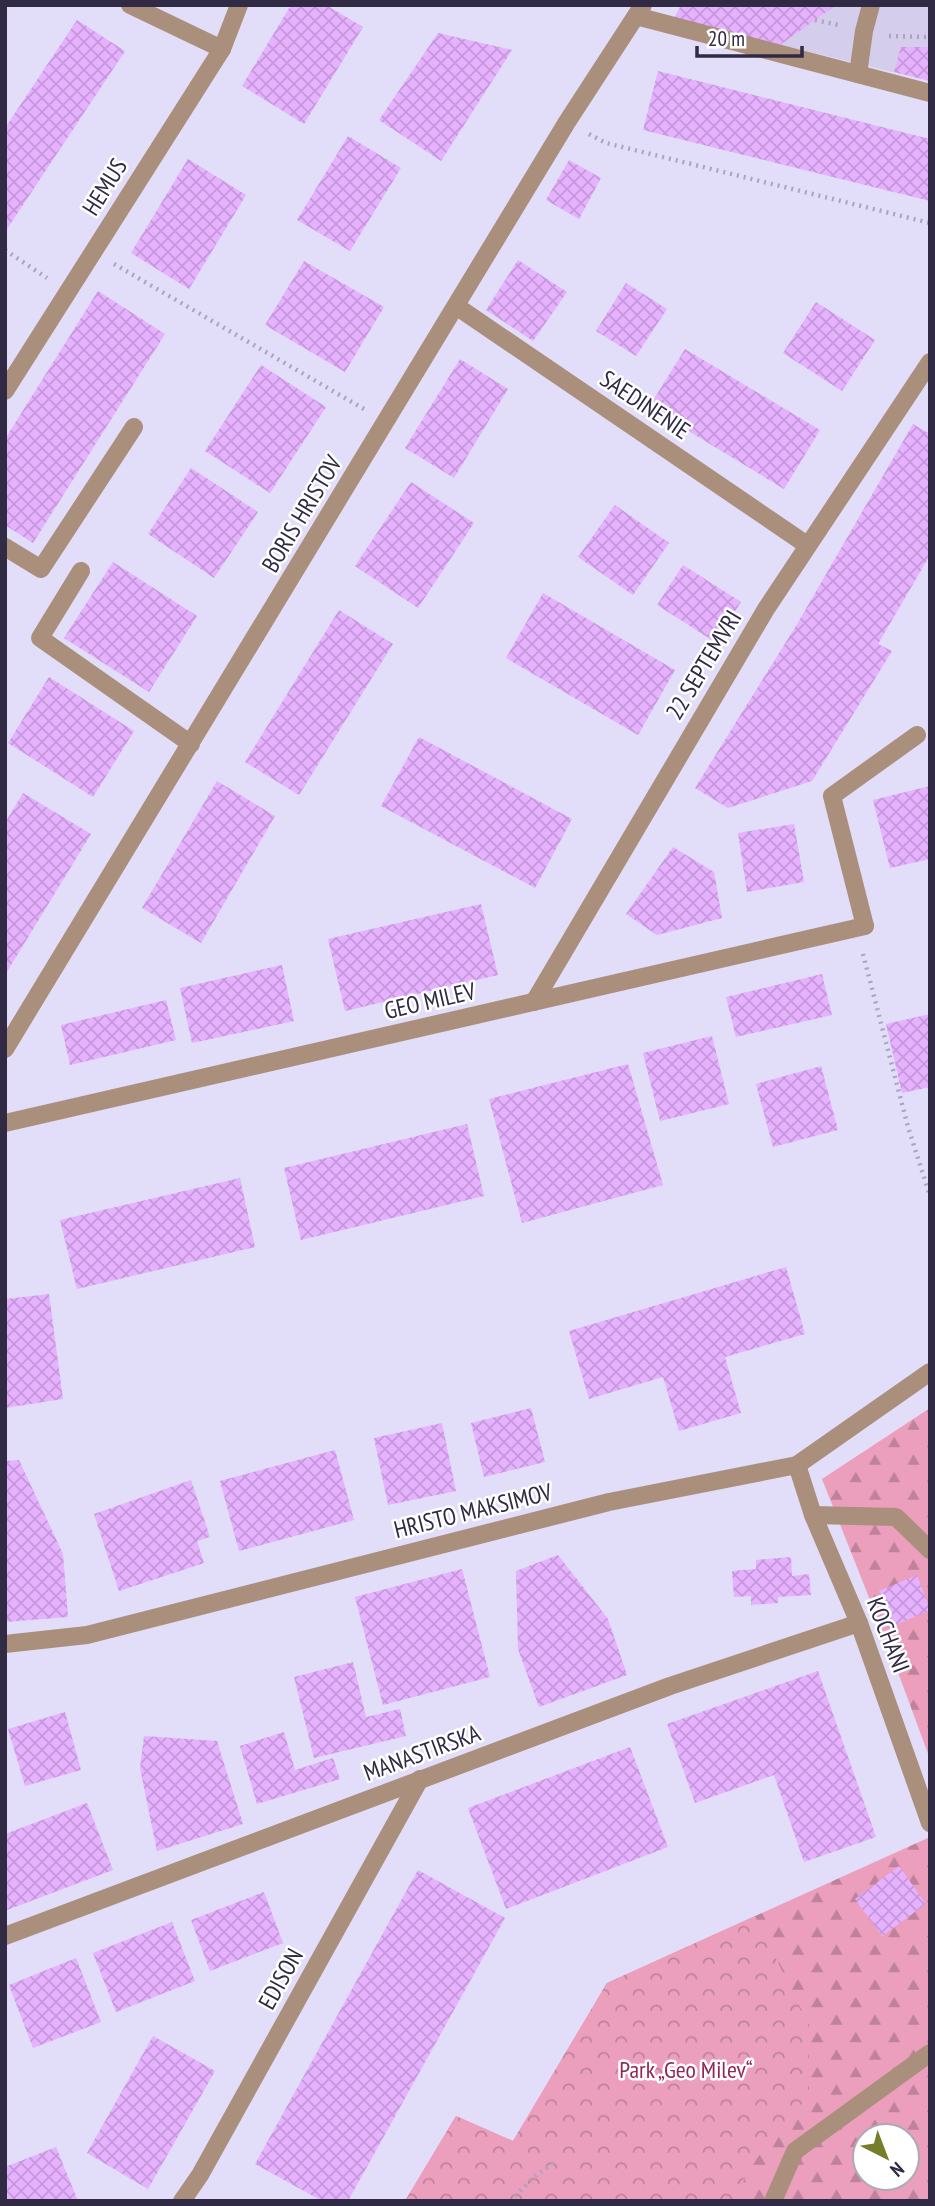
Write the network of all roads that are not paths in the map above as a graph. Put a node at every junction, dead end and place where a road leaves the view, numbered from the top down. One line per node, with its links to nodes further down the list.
1 (131, 5): 5 (street)
2 (239, 5): 5 (street, HEMUS)
3 (871, 5): 6 (street)
4 (640, 11): 6 (street); 8 (street, BORIS HRISTOV)
5 (222, 49): 10 (street, HEMUS)
6 (858, 74): 7 (street)
7 (930, 93)
8 (456, 306): 12 (street, SAEDINENIE); 16 (street, BORIS HRISTOV)
9 (929, 367): 12 (street, 22 SEPTEMVRI)
10 (5, 391)
11 (134, 427): 13 (street)
12 (807, 545): 17 (street, 22 SEPTEMVRI)
13 (5, 547)
14 (81, 571): 16 (street)
15 (918, 735): 17 (street, GEO MILEV)
16 (191, 744): 18 (street, BORIS HRISTOV)
17 (534, 1002): 19 (street, GEO MILEV)
18 (5, 1049)
19 (5, 1123)
20 (930, 1372): 21 (street, HRISTO MAKSIMOV)
21 (797, 1465): 22 (street, KOCHANI); 25 (street, HRISTO MAKSIMOV)
22 (813, 1515): 23 (street); 24 (street, KOCHANI)
23 (930, 1550)
24 (859, 1623): 26 (street, MANASTIRSKA); 27 (street, KOCHANI)
25 (5, 1644)
26 (420, 1779): 28 (street, MANASTIRSKA); 30 (street, EDISON)
27 (930, 1823)
28 (5, 1936)
29 (930, 2053): 31 (street)
30 (182, 2201)
31 (773, 2201)

